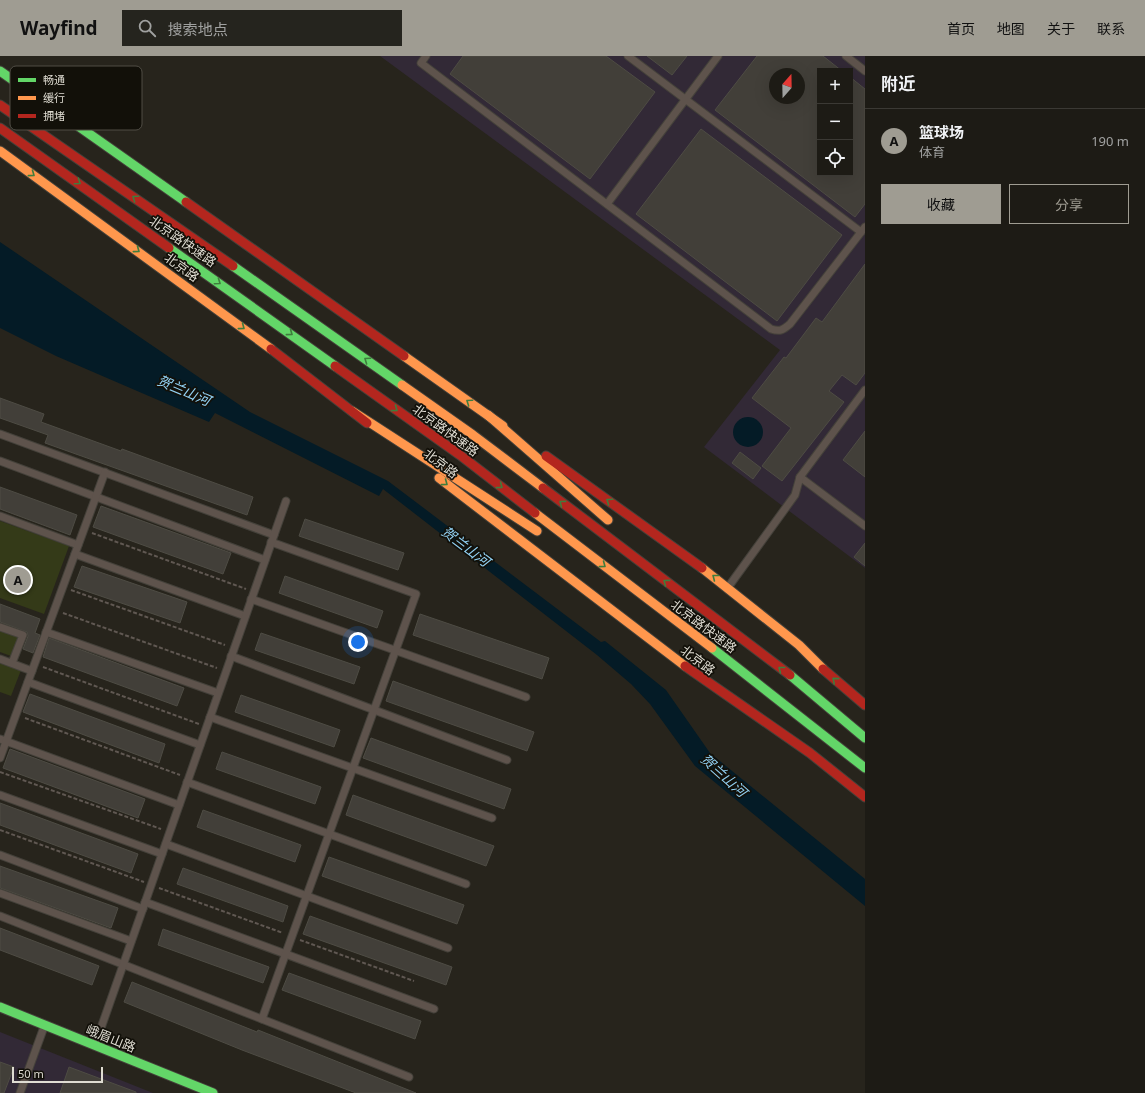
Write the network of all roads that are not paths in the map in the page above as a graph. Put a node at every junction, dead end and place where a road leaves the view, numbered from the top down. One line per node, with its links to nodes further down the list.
1 (426, 56): 15 (lane)
2 (628, 56): 8 (lane)
3 (718, 56): 8 (lane)
4 (846, 56): 5 (lane)
5 (865, 70)
6 (0, 71): 7 (main road, one-way to 6)
7 (10, 78)
8 (685, 99): 15 (lane); 16 (lane)
9 (0, 104): 10 (main road, 北京路快速路, one-way to 9)
10 (10, 111)
11 (0, 128): 51 (main road, 北京路快速路, one-way to 51)
12 (37, 130): 53 (main road, 北京路快速路, one-way to 12)
13 (83, 130): 19 (main road, one-way to 13)
14 (0, 151): 18 (main road, 北京路, one-way to 18)
15 (606, 204): 16 (lane)
16 (863, 230)
17 (865, 390): 23 (lane)
18 (352, 411): 29 (main road); 62 (main road, 北京路, one-way to 62)
19 (488, 416): 27 (main road); 34 (main road, one-way to 19)
20 (0, 434): 22 (lane)
21 (0, 461): 24 (lane)
22 (105, 472): 24 (lane); 30 (lane)
23 (800, 477): 28 (lane); 34 (lane)
24 (96, 496): 31 (lane); 33 (lane)
25 (286, 501): 30 (lane)
26 (0, 516): 31 (lane)
27 (613, 523)
28 (865, 526)
29 (544, 536)
30 (273, 538): 33 (lane); 39 (lane)
31 (78, 545): 32 (lane)
32 (75, 554): 36 (lane); 38 (lane)
33 (265, 560): 35 (lane)
34 (728, 588): 49 (main road, one-way to 34)
35 (252, 596): 36 (lane); 39 (lane)
36 (245, 616): 40 (lane)
37 (0, 627): 42 (lane)
38 (46, 632): 45 (lane); 47 (lane)
39 (396, 651): 48 (lane); 50 (lane)
40 (231, 656): 47 (lane); 50 (lane)
41 (0, 659): 42 (lane)
42 (12, 663): 45 (lane)
43 (790, 663): 53 (main road)
44 (716, 664): 51 (main road)
45 (34, 667): 46 (lane)
46 (28, 682): 54 (lane); 55 (lane)
47 (218, 693): 52 (lane)
48 (526, 697)
49 (865, 704)
50 (374, 710): 57 (lane); 58 (lane)
51 (795, 712): 59 (main road, 北京路快速路)
52 (210, 717): 55 (lane); 58 (lane)
53 (863, 736)
54 (3, 740): 56 (lane); 63 (lane)
55 (200, 745): 60 (lane)
56 (0, 758)
57 (507, 760)
58 (353, 768): 64 (lane); 65 (lane)
59 (865, 768)
60 (188, 780): 63 (lane); 65 (lane)
61 (0, 795): 67 (lane)
62 (865, 797)
63 (179, 805): 66 (lane)
64 (492, 818)
65 (329, 834): 69 (lane); 71 (lane)
66 (166, 844): 67 (lane); 71 (lane)
67 (162, 854): 72 (lane)
68 (0, 855): 72 (lane)
69 (466, 884)
70 (0, 893): 74 (lane)
71 (306, 896): 75 (lane); 76 (lane)
72 (144, 905): 74 (lane); 76 (lane)
73 (0, 916): 77 (lane)
74 (132, 941): 77 (lane)
75 (448, 948)
76 (285, 954): 79 (lane); 80 (lane)
77 (124, 964): 80 (lane); 82 (lane)
78 (0, 1007): 81 (main road, 峨眉山路)
79 (434, 1009)
80 (262, 1019): 83 (lane)
81 (45, 1025): 82 (main road, 峨眉山路); 84 (lane)
82 (95, 1045): 85 (main road, 峨眉山路)
83 (409, 1077)
84 (20, 1093)
85 (213, 1093)

